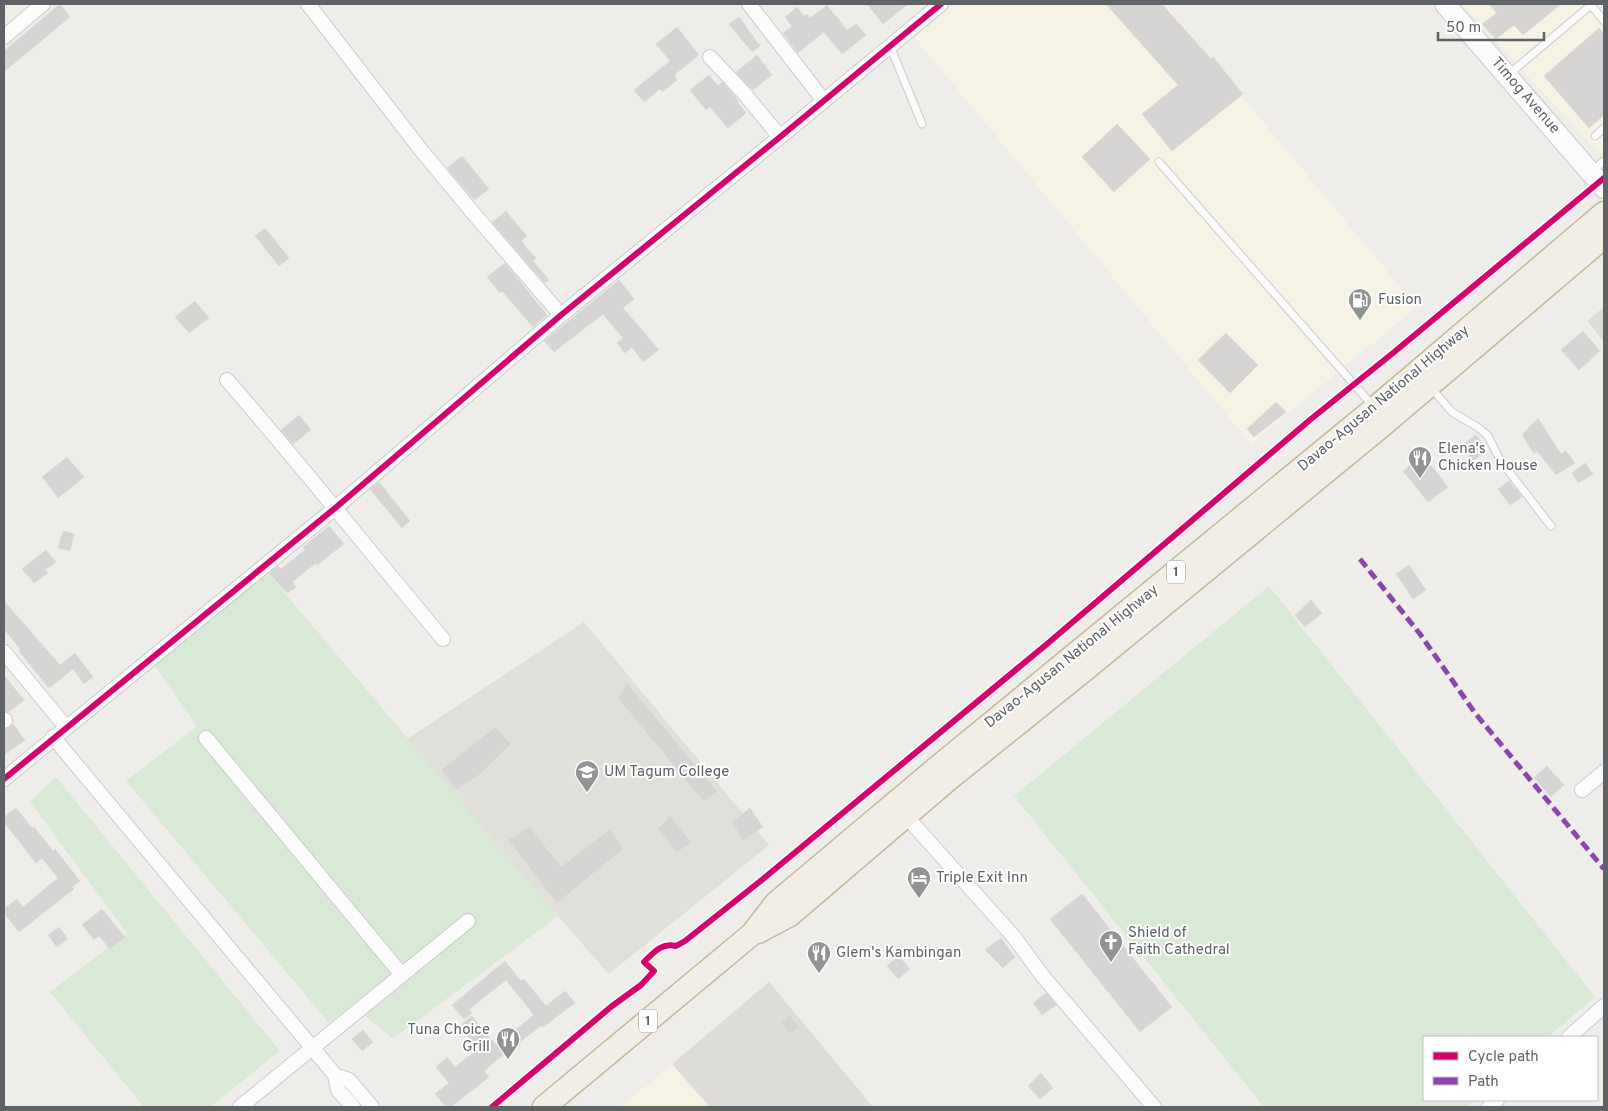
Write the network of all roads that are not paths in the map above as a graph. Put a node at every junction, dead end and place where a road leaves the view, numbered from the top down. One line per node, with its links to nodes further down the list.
1 (43, 4): 8 (street)
2 (308, 4): 22 (street)
3 (749, 4): 12 (street)
4 (941, 4): 9 (street)
5 (1445, 4): 11 (main road, Timog Avenue)
6 (1591, 4): 7 (lane); 11 (lane)
7 (1604, 21)
8 (4, 37)
9 (890, 46): 12 (street); 13 (lane)
10 (710, 57): 16 (street)
11 (1507, 75): 18 (main road, Timog Avenue)
12 (824, 101): 16 (street)
13 (922, 124)
14 (1604, 128): 15 (lane)
15 (1595, 136)
16 (780, 137): 22 (street)
17 (1159, 162): 25 (lane)
18 (1598, 167): 19 (main road, Timog Avenue)
19 (1604, 188)
20 (1604, 213): 23 (highway, Davao-Agusan National Highway / 1)
21 (1604, 237): 23 (highway, Davao-Agusan National Highway / 1)
22 (561, 315): 26 (street)
23 (1423, 379): 25 (highway, Davao-Agusan National Highway / 1); 27 (lane); 33 (highway, Davao-Agusan National Highway / 1)
24 (227, 380): 26 (street)
25 (1375, 408): 33 (highway, Davao-Agusan National Highway / 1)
26 (334, 509): 28 (street); 30 (street)
27 (1551, 526)
28 (443, 638)
29 (4, 652): 30 (street)
30 (66, 727): 31 (street)
31 (53, 737): 35 (street); 43 (street)
32 (206, 738): 40 (street)
33 (944, 772): 37 (highway, Davao-Agusan National Highway / 1); 39 (highway, Davao-Agusan National Highway / 1)
34 (1604, 772): 36 (street)
35 (4, 778)
36 (1582, 790)
37 (905, 815): 39 (highway, Davao-Agusan National Highway / 1); 49 (street)
38 (468, 921): 40 (street)
39 (752, 934): 48 (highway, Davao-Agusan National Highway / 1)
40 (402, 975): 43 (street)
41 (1604, 1006): 42 (street)
42 (1569, 1036)
43 (313, 1048): 44 (street); 46 (street)
44 (335, 1075): 45 (street); 47 (street)
45 (368, 1103): 47 (street)
46 (240, 1107)
47 (353, 1107)
48 (544, 1107)
49 (1154, 1107)

